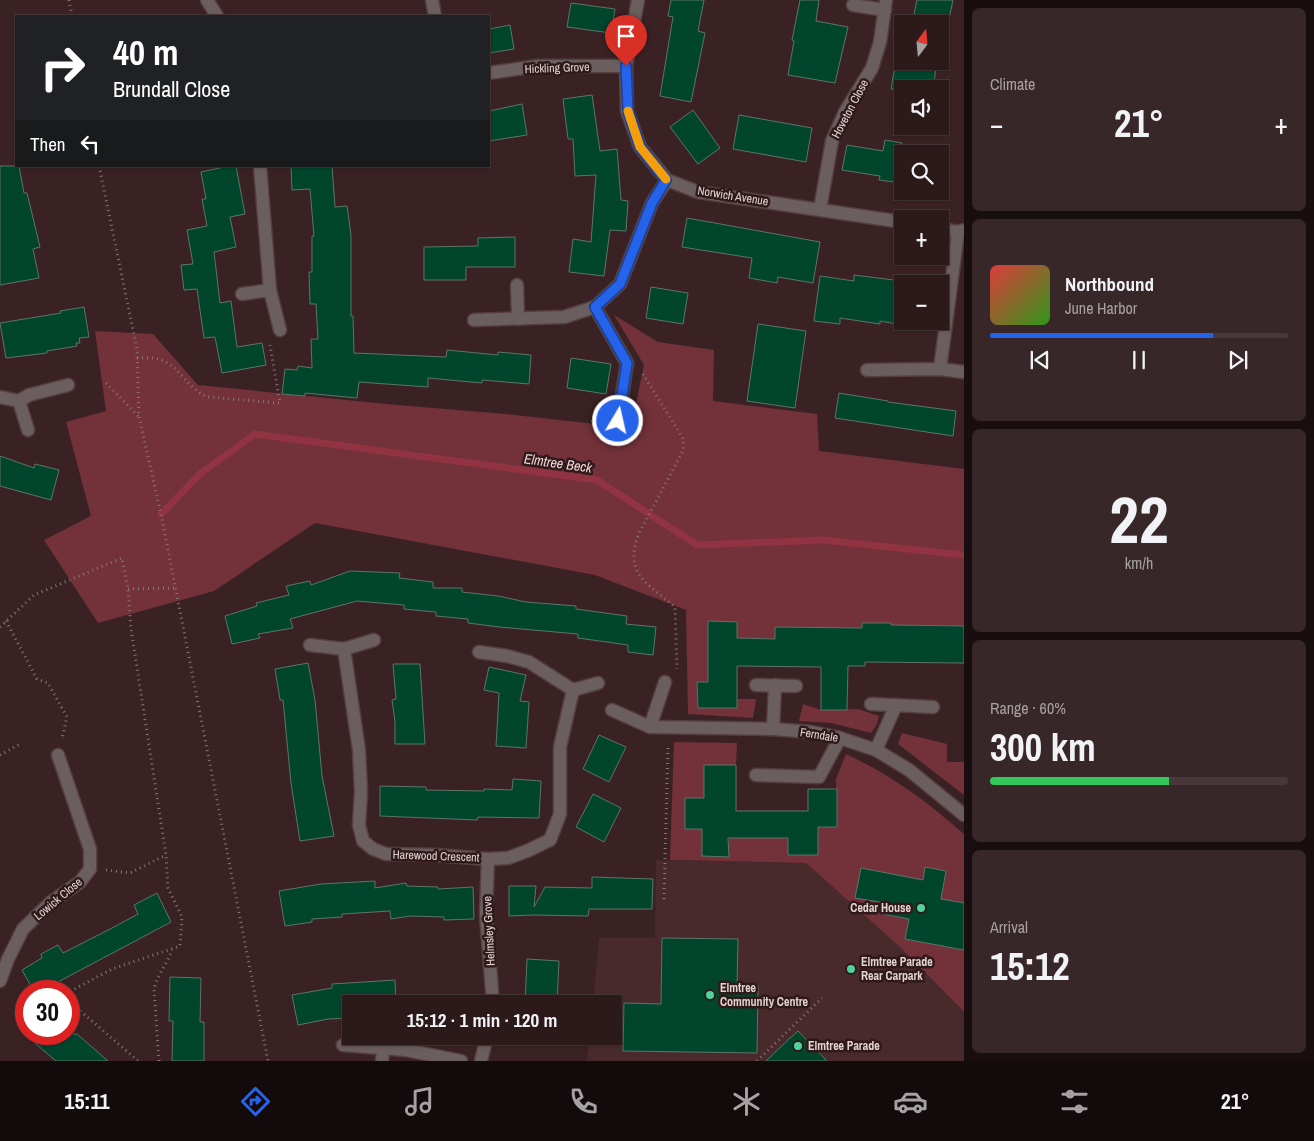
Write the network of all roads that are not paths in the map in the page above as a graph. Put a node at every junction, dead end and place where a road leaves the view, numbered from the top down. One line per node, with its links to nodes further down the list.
1 (207, 0): 6 (street)
2 (432, 0): 7 (street)
3 (638, 0): 8 (street)
4 (853, 5): 5 (street, Hoveton Close)
5 (885, 5): 12 (street, Hoveton Close)
6 (216, 15)
7 (435, 15)
8 (626, 66): 9 (street, Hickling Grove); 11 (street)
9 (490, 73)
10 (260, 167): 16 (street)
11 (666, 180): 12 (street, Norwich Avenue); 18 (street)
12 (820, 209): 13 (street, Norwich Avenue)
13 (894, 221)
14 (961, 231): 22 (street)
15 (517, 285): 19 (street)
16 (270, 290): 17 (street); 21 (street)
17 (242, 294)
18 (595, 307): 19 (street); 28 (street)
19 (518, 318): 20 (street)
20 (474, 320)
21 (280, 330)
22 (940, 369): 23 (street); 24 (street)
23 (867, 370)
24 (964, 372)
25 (68, 385): 27 (street)
26 (0, 397): 27 (street)
27 (18, 400): 29 (street)
28 (618, 421)
29 (28, 430)
30 (374, 640): 32 (street)
31 (310, 645): 32 (street)
32 (344, 649): 51 (street, Harewood Crescent)
33 (479, 652): 39 (street)
34 (665, 682): 44 (street)
35 (598, 683): 39 (street)
36 (756, 685): 37 (street)
37 (774, 685): 38 (street); 45 (street)
38 (796, 686)
39 (573, 690): 51 (street, Harewood Crescent)
40 (871, 704): 41 (street)
41 (896, 705): 42 (street); 47 (street)
42 (933, 707)
43 (612, 710): 44 (street, Ferndale)
44 (650, 727): 45 (street, Ferndale)
45 (773, 729): 46 (street, Ferndale)
46 (840, 738): 47 (street, Ferndale); 49 (street)
47 (876, 750): 50 (street, Ferndale)
48 (58, 755): 52 (street, Lowick Close)
49 (756, 775)
50 (964, 815)
51 (488, 859): 53 (street, Helmsley Grove)
52 (0, 981)
53 (492, 995)
54 (343, 1045): 56 (street)
55 (485, 1045): 58 (street)
56 (383, 1055): 57 (street)
57 (461, 1061)
58 (481, 1061)

